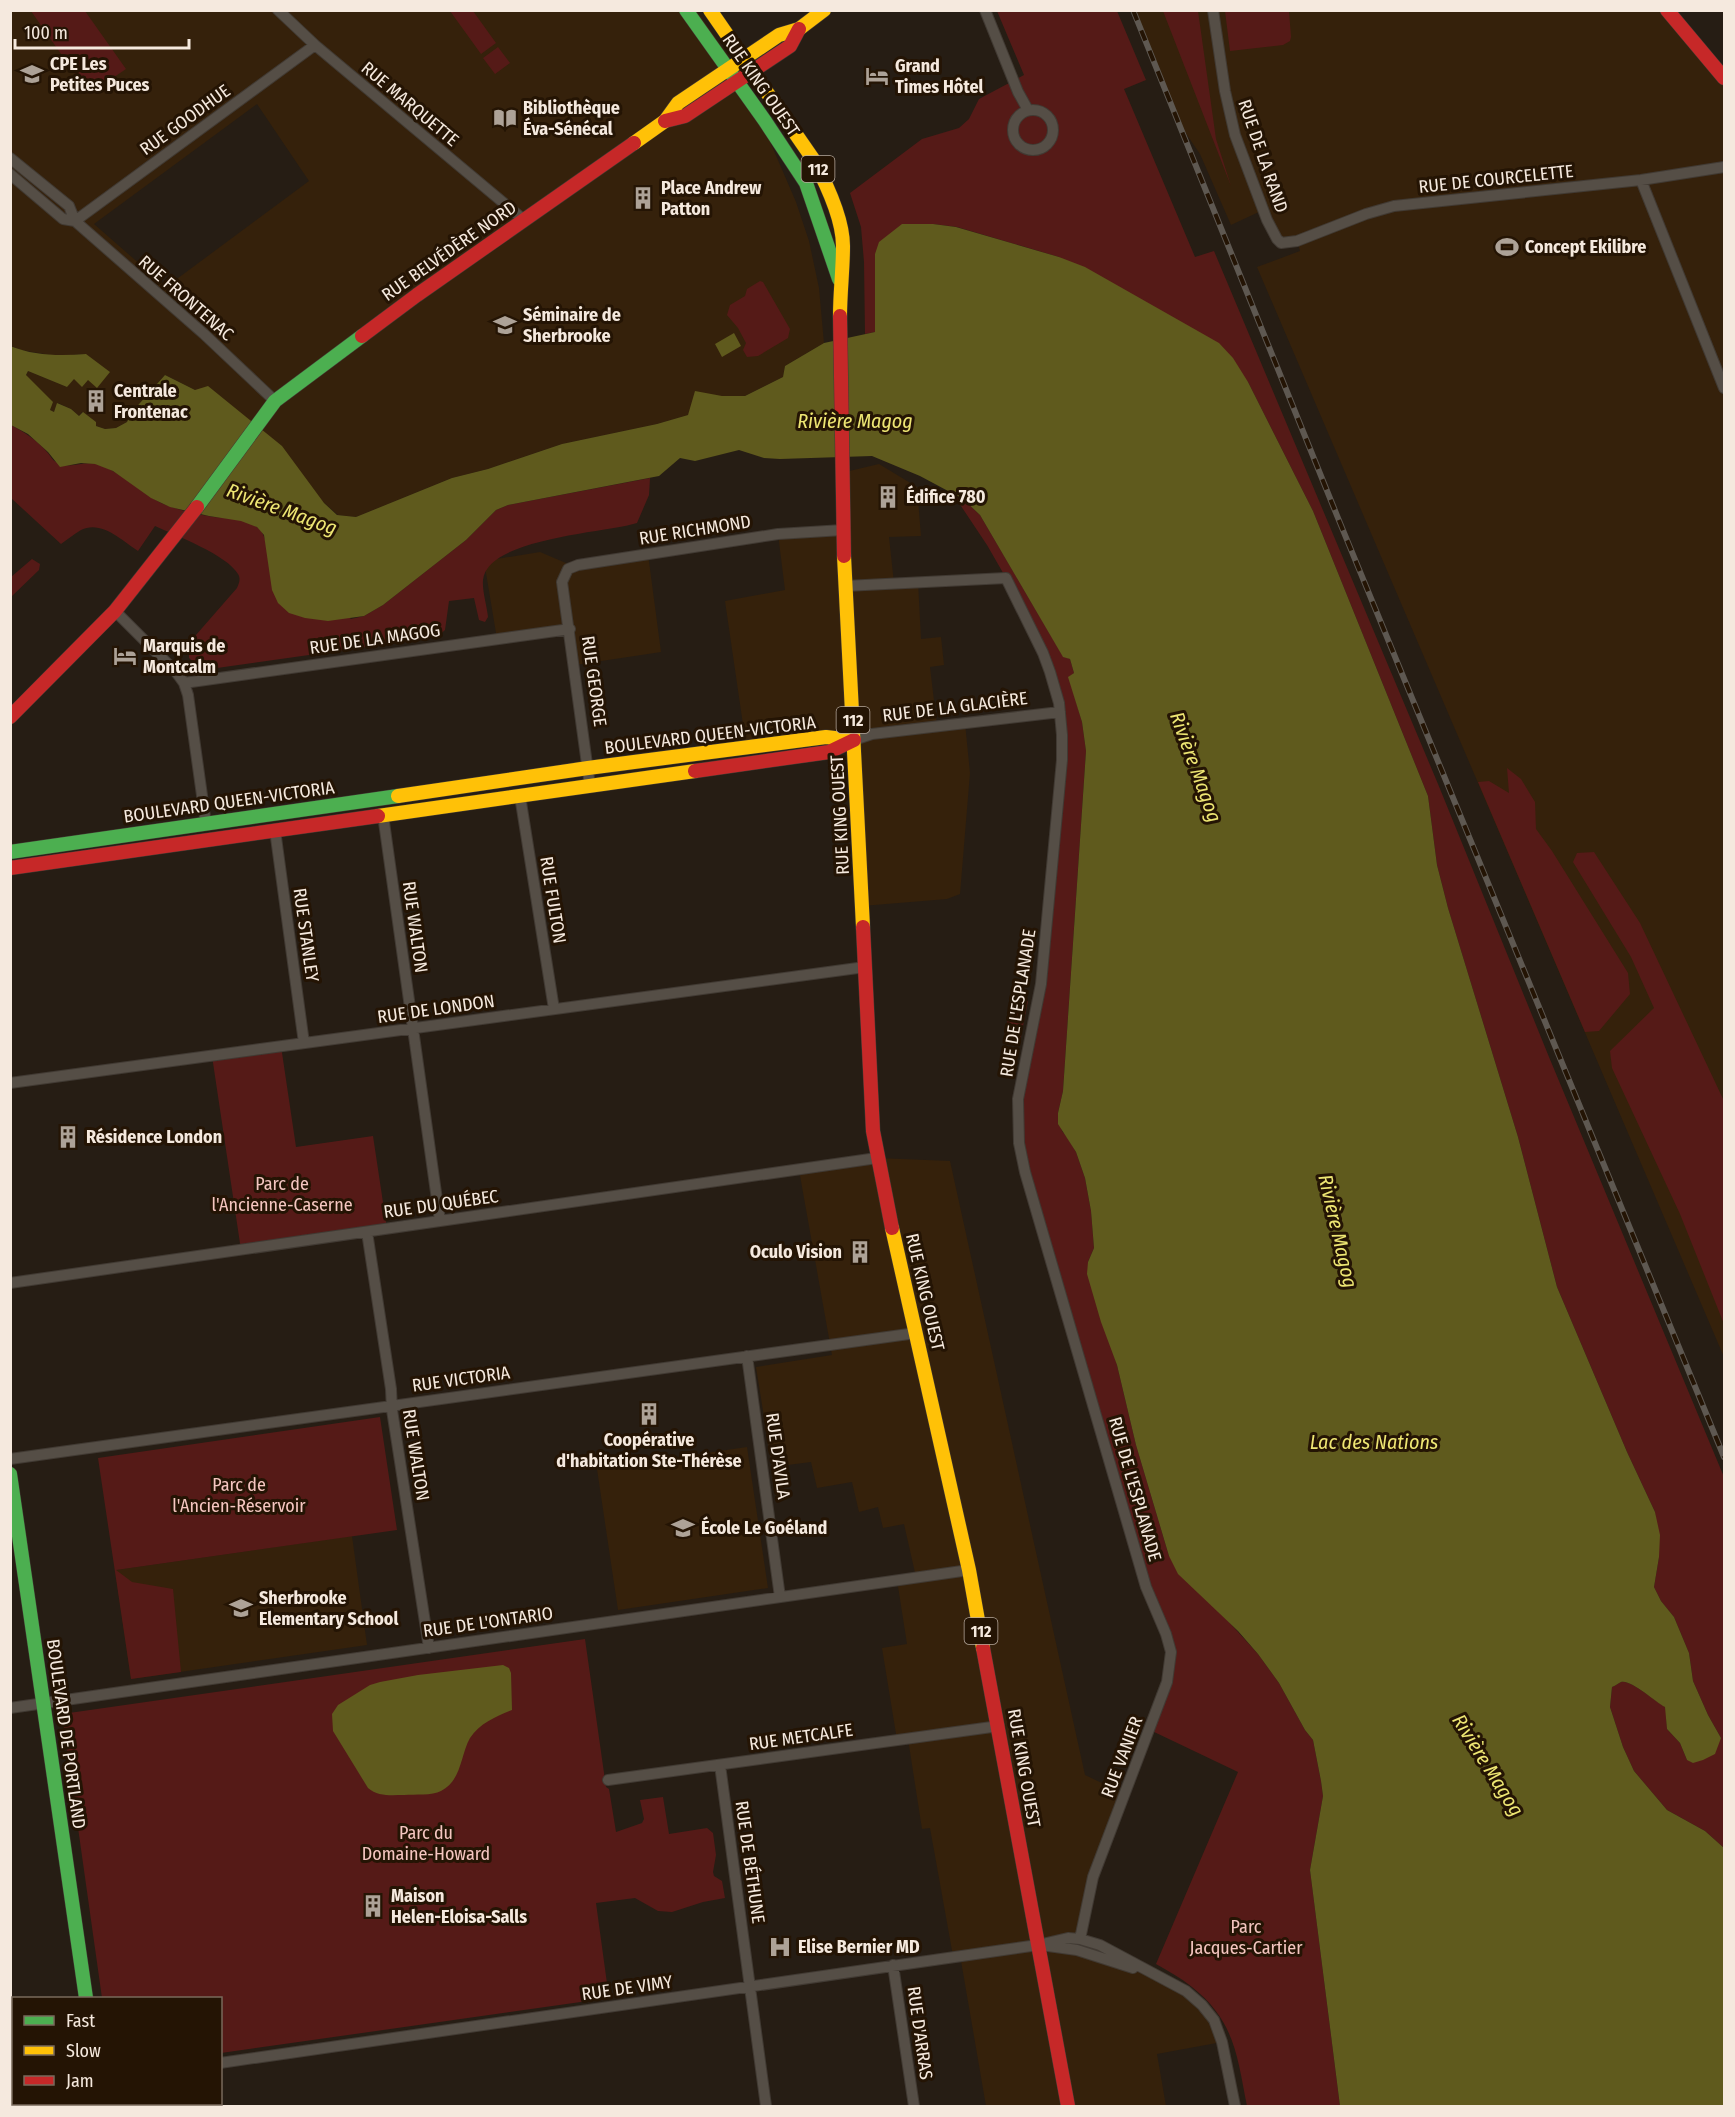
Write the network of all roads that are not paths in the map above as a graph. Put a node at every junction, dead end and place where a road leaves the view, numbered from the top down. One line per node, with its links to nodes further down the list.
1 (686, 10): 11 (main road, RUE KING OUEST / 112)
2 (711, 10): 10 (main road, RUE KING OUEST / 112)
3 (824, 10): 8 (main road)
4 (985, 10): 15 (street)
5 (1213, 10): 23 (street, RUE DE LA RAND)
6 (1667, 10): 13 (main road)
7 (279, 11): 9 (street, RUE MARQUETTE)
8 (799, 29): 10 (main road, RUE BELVÉDÈRE NORD); 12 (main road, RUE BELVÉDÈRE NORD)
9 (315, 45): 21 (street, RUE MARQUETTE); 22 (street, RUE GOODHUE)
10 (744, 59): 11 (main road, RUE BELVÉDÈRE NORD); 12 (main road, RUE KING OUEST / 112)
11 (728, 69): 14 (main road, RUE KING OUEST / 112); 16 (main road, RUE BELVÉDÈRE NORD)
12 (753, 71): 14 (main road, RUE BELVÉDÈRE NORD); 24 (main road, RUE KING OUEST / 112)
13 (1725, 78)
14 (737, 81): 16 (main road, RUE BELVÉDÈRE NORD); 24 (main road, RUE KING OUEST / 112)
15 (1028, 110)
16 (665, 122): 21 (main road, RUE BELVÉDÈRE NORD)
17 (10, 158): 22 (street, RUE FRONTENAC)
18 (1725, 167): 20 (street, RUE DE COURCELETTE)
19 (10, 174): 22 (street, RUE FRONTENAC)
20 (1641, 180): 23 (street, RUE DE COURCELETTE); 25 (street)
21 (524, 220): 26 (main road, RUE BELVÉDÈRE NORD)
22 (75, 221): 26 (street, RUE FRONTENAC)
23 (1276, 239)
24 (840, 283): 27 (main road, RUE KING OUEST / 112)
25 (1725, 388)
26 (275, 401): 30 (main road, RUE BELVÉDÈRE NORD)
27 (843, 531): 28 (street, RUE RICHMOND); 29 (main road, RUE KING OUEST / 112)
28 (562, 582): 31 (street, RUE GEORGE)
29 (845, 586): 33 (street, RUE DE L'ESPLANADE); 35 (main road, RUE KING OUEST / 112)
30 (115, 611): 32 (street); 34 (main road)
31 (570, 629): 32 (street, RUE DE LA MAGOG); 36 (street, RUE GEORGE)
32 (184, 682): 40 (street)
33 (1060, 712): 35 (street, RUE DE LA GLACIÈRE); 59 (street, RUE DE L'ESPLANADE)
34 (10, 717)
35 (854, 740): 36 (main road, BOULEVARD QUEEN-VICTORIA); 37 (main road, BOULEVARD QUEEN-VICTORIA); 44 (main road, RUE KING OUEST / 112)
36 (588, 768): 37 (street, RUE GEORGE); 40 (main road, BOULEVARD QUEEN-VICTORIA)
37 (591, 786): 38 (main road, BOULEVARD QUEEN-VICTORIA)
38 (520, 796): 39 (main road, BOULEVARD QUEEN-VICTORIA); 45 (street, RUE FULTON)
39 (383, 815): 41 (main road, BOULEVARD QUEEN-VICTORIA); 46 (street, RUE WALTON)
40 (206, 824): 42 (main road, BOULEVARD QUEEN-VICTORIA)
41 (275, 830): 43 (main road, BOULEVARD QUEEN-VICTORIA); 47 (street, RUE STANLEY)
42 (10, 852)
43 (10, 868)
44 (865, 967): 45 (street, RUE DE LONDON); 49 (main road, RUE KING OUEST / 112)
45 (554, 1009): 46 (street, RUE DE LONDON)
46 (413, 1029): 47 (street, RUE DE LONDON); 50 (street, RUE WALTON)
47 (304, 1043): 48 (street, RUE DE LONDON)
48 (10, 1083)
49 (877, 1158): 50 (street, RUE DU QUÉBEC); 53 (main road, RUE KING OUEST / 112)
50 (440, 1221): 51 (street, RUE DU QUÉBEC)
51 (367, 1232): 52 (street, RUE DU QUÉBEC); 55 (street, RUE WALTON)
52 (10, 1283)
53 (916, 1333): 54 (street, RUE VICTORIA); 58 (main road, RUE KING OUEST / 112)
54 (747, 1356): 55 (street, RUE VICTORIA); 60 (street, RUE D'AVILA)
55 (391, 1405): 56 (street, RUE VICTORIA); 61 (street, RUE WALTON)
56 (10, 1459)
57 (10, 1474): 62 (main road, BOULEVARD DE PORTLAND)
58 (969, 1570): 60 (street, RUE DE L'ONTARIO); 64 (main road, RUE KING OUEST / 112)
59 (1146, 1587): 67 (street, RUE VANIER)
60 (780, 1597): 61 (street, RUE DE L'ONTARIO)
61 (429, 1648): 62 (street, RUE DE L'ONTARIO)
62 (43, 1703): 63 (street, RUE DE L'ONTARIO); 72 (main road, BOULEVARD DE PORTLAND)
63 (10, 1708)
64 (999, 1726): 65 (street, RUE METCALFE); 68 (main road, RUE KING OUEST / 112)
65 (720, 1765): 66 (street, RUE METCALFE); 71 (street, RUE DE BÉTHUNE)
66 (608, 1780)
67 (1080, 1939): 68 (street); 70 (street)
68 (1038, 1945): 69 (street, RUE DE VIMY); 70 (street); 76 (main road, RUE KING OUEST / 112)
69 (893, 1965): 71 (street, RUE DE VIMY); 75 (street, RUE D'ARRAS)
70 (1150, 1973): 77 (street)
71 (750, 1987): 73 (street, RUE DE VIMY); 74 (street, RUE DE BÉTHUNE)
72 (86, 1997)
73 (222, 2063)
74 (766, 2106)
75 (914, 2106)
76 (1068, 2106)
77 (1236, 2106)

